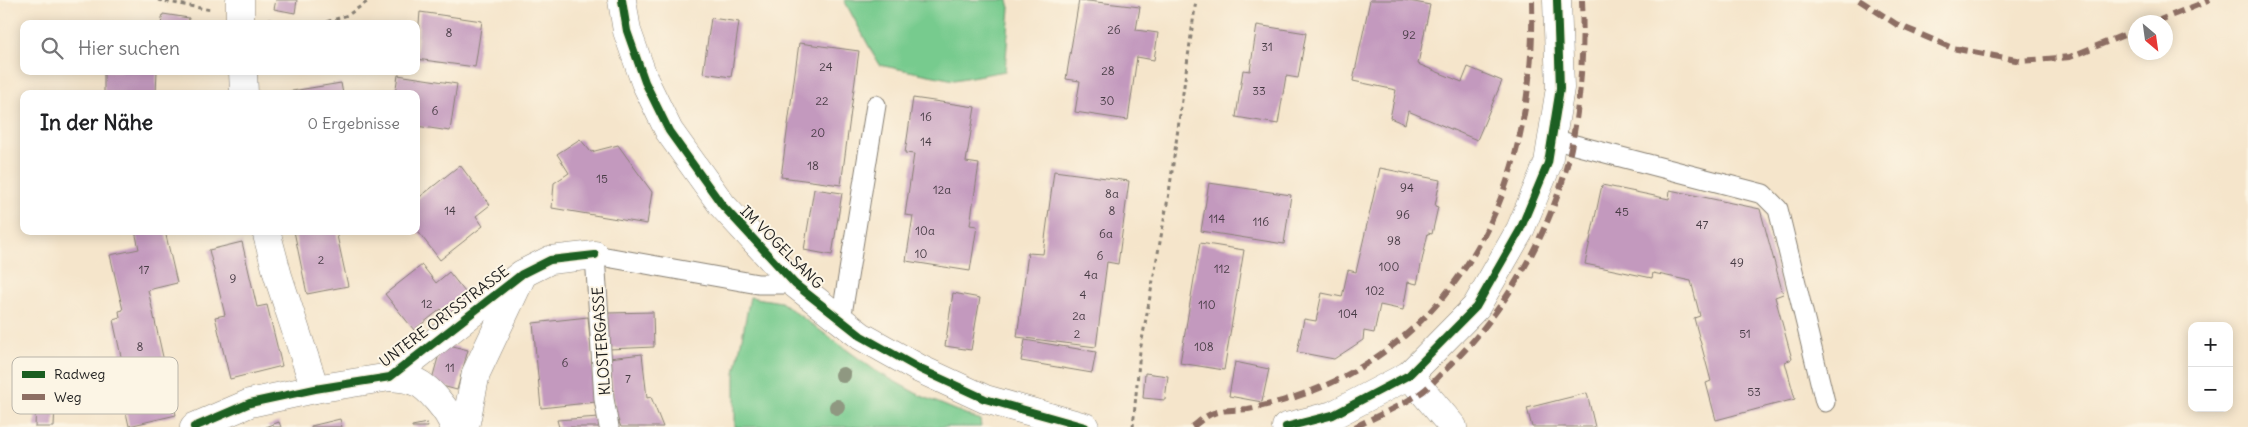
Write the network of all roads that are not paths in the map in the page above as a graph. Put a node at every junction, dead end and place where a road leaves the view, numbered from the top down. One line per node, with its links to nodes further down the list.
1 (622, 0): 10 (street, IM VOGELSANG)
2 (1557, 0): 6 (street)
3 (243, 75): 4 (street)
4 (244, 90)
5 (876, 105): 11 (lane)
6 (1552, 139): 12 (street); 15 (lane)
7 (267, 235): 14 (street)
8 (595, 255): 9 (street, UNTERE ORTSSTRASSE); 10 (lane); 19 (lane, KLOSTERGASSE)
9 (522, 274): 13 (street, UNTERE ORTSSTRASSE); 18 (street)
10 (795, 284): 11 (street, IM VOGELSANG)
11 (841, 320): 20 (street, IM VOGELSANG)
12 (1409, 375): 21 (street); 22 (street)
13 (390, 377): 14 (street, UNTERE ORTSSTRASSE); 17 (street, UNTERE ORTSSTRASSE)
14 (315, 389): 16 (street, UNTERE ORTSSTRASSE)
15 (1825, 402)
16 (194, 427)
17 (454, 427)
18 (464, 427)
19 (609, 427)
20 (1081, 427)
21 (1286, 427)
22 (1453, 427)

